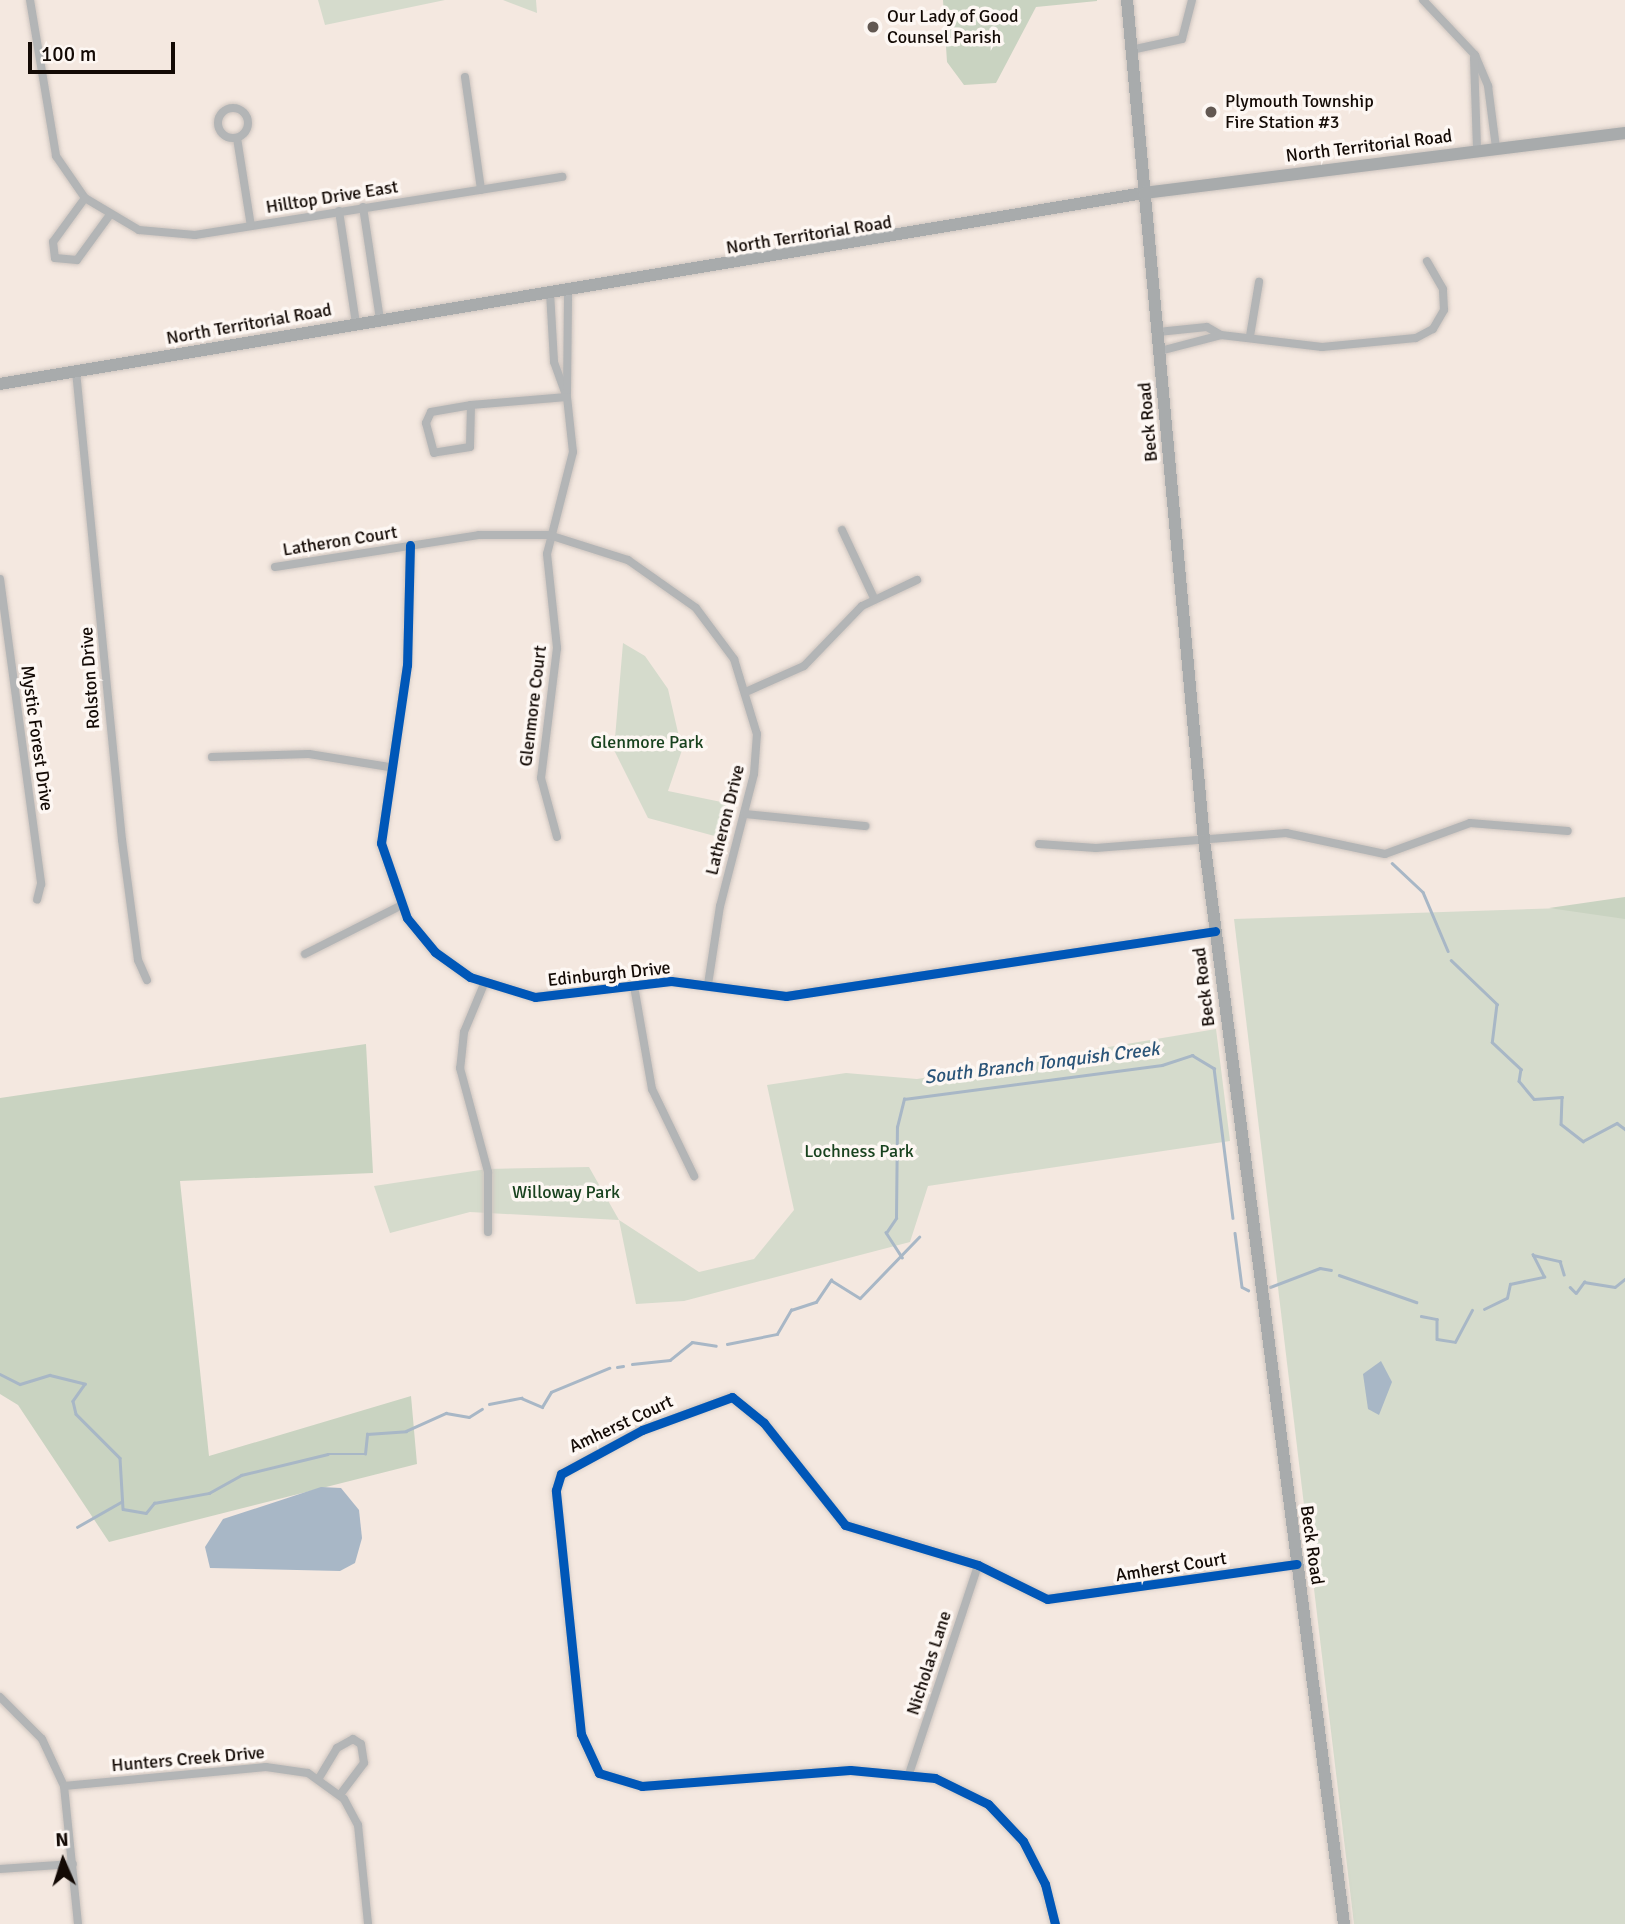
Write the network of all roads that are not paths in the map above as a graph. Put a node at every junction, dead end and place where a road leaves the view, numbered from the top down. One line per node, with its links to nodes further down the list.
1 (30, 0): 15 (street, Hilltop Drive East)
2 (1127, 0): 5 (main road, Beck Road)
3 (1192, 0): 5 (street)
4 (1423, 0): 6 (street)
5 (1131, 50): 14 (main road, Beck Road)
6 (1475, 55): 10 (street); 11 (street)
7 (464, 77): 13 (street)
8 (1625, 133): 10 (main road, North Territorial Road)
9 (237, 138): 19 (street)
10 (1496, 148): 11 (main road, North Territorial Road)
11 (1477, 150): 14 (main road, North Territorial Road)
12 (562, 177): 13 (street, Hilltop Drive East)
13 (481, 190): 16 (street, Hilltop Drive East)
14 (1144, 193): 22 (main road, North Territorial Road); 26 (main road, Beck Road)
15 (85, 198): 18 (street, Hilltop Drive East); 18 (street)
16 (363, 207): 17 (street, Hilltop Drive East); 24 (street)
17 (339, 211): 19 (street, Hilltop Drive East); 25 (street)
18 (109, 216): 19 (street, Hilltop Drive East)
19 (250, 226)
20 (1427, 261): 28 (street)
21 (1259, 282): 28 (street)
22 (568, 290): 23 (main road, North Territorial Road); 32 (street)
23 (550, 292): 24 (main road, North Territorial Road); 32 (street)
24 (380, 319): 25 (main road, North Territorial Road)
25 (356, 323): 30 (main road, North Territorial Road)
26 (1158, 332): 27 (street); 29 (main road, Beck Road)
27 (1221, 335): 28 (street); 29 (street)
28 (1250, 336)
29 (1160, 351): 48 (main road, Beck Road)
30 (76, 371): 31 (main road, North Territorial Road); 54 (street, Rolston Drive)
31 (0, 384)
32 (567, 397): 33 (street); 35 (street)
33 (471, 405): 33 (street)
34 (842, 530): 40 (street)
35 (549, 534): 36 (street, Latheron Drive); 41 (street, Latheron Drive); 47 (street, Glenmore Court)
36 (410, 545): 37 (street, Latheron Court); 43 (street, Edinburgh Drive)
37 (275, 567)
38 (0, 579): 50 (street, Mystic Forest Drive)
39 (917, 580): 40 (street)
40 (874, 598): 41 (street)
41 (748, 691): 44 (street, Latheron Drive)
42 (212, 757): 43 (street)
43 (389, 767): 51 (street, Edinburgh Drive)
44 (744, 814): 45 (street); 56 (street, Latheron Drive)
45 (865, 826)
46 (1568, 831): 48 (street)
47 (557, 837)
48 (1205, 840): 49 (street); 52 (main road, Beck Road)
49 (1039, 844)
50 (37, 900)
51 (400, 906): 53 (street); 55 (street, Edinburgh Drive)
52 (1215, 931): 56 (street, Edinburgh Drive); 60 (main road, Beck Road)
53 (305, 954)
54 (147, 980)
55 (484, 984): 57 (street, Edinburgh Drive); 59 (street)
56 (709, 984): 57 (street, Edinburgh Drive)
57 (634, 986): 58 (street)
58 (694, 1176)
59 (488, 1232)
60 (1297, 1564): 61 (street, Amherst Court); 72 (main road, Beck Road)
61 (978, 1565): 63 (street, Nicholas Lane); 63 (street, Amherst Court)
62 (0, 1697): 65 (street)
63 (910, 1771): 71 (street, Amherst Court)
64 (318, 1778): 65 (street, Hunters Creek Drive); 66 (street, Hunters Creek Drive); 66 (street)
65 (64, 1786): 67 (street)
66 (340, 1795): 70 (street, Hunters Creek Drive)
67 (73, 1864): 68 (street); 69 (street)
68 (0, 1869)
69 (78, 1924)
70 (368, 1924)
71 (1055, 1924)
72 (1344, 1924)

